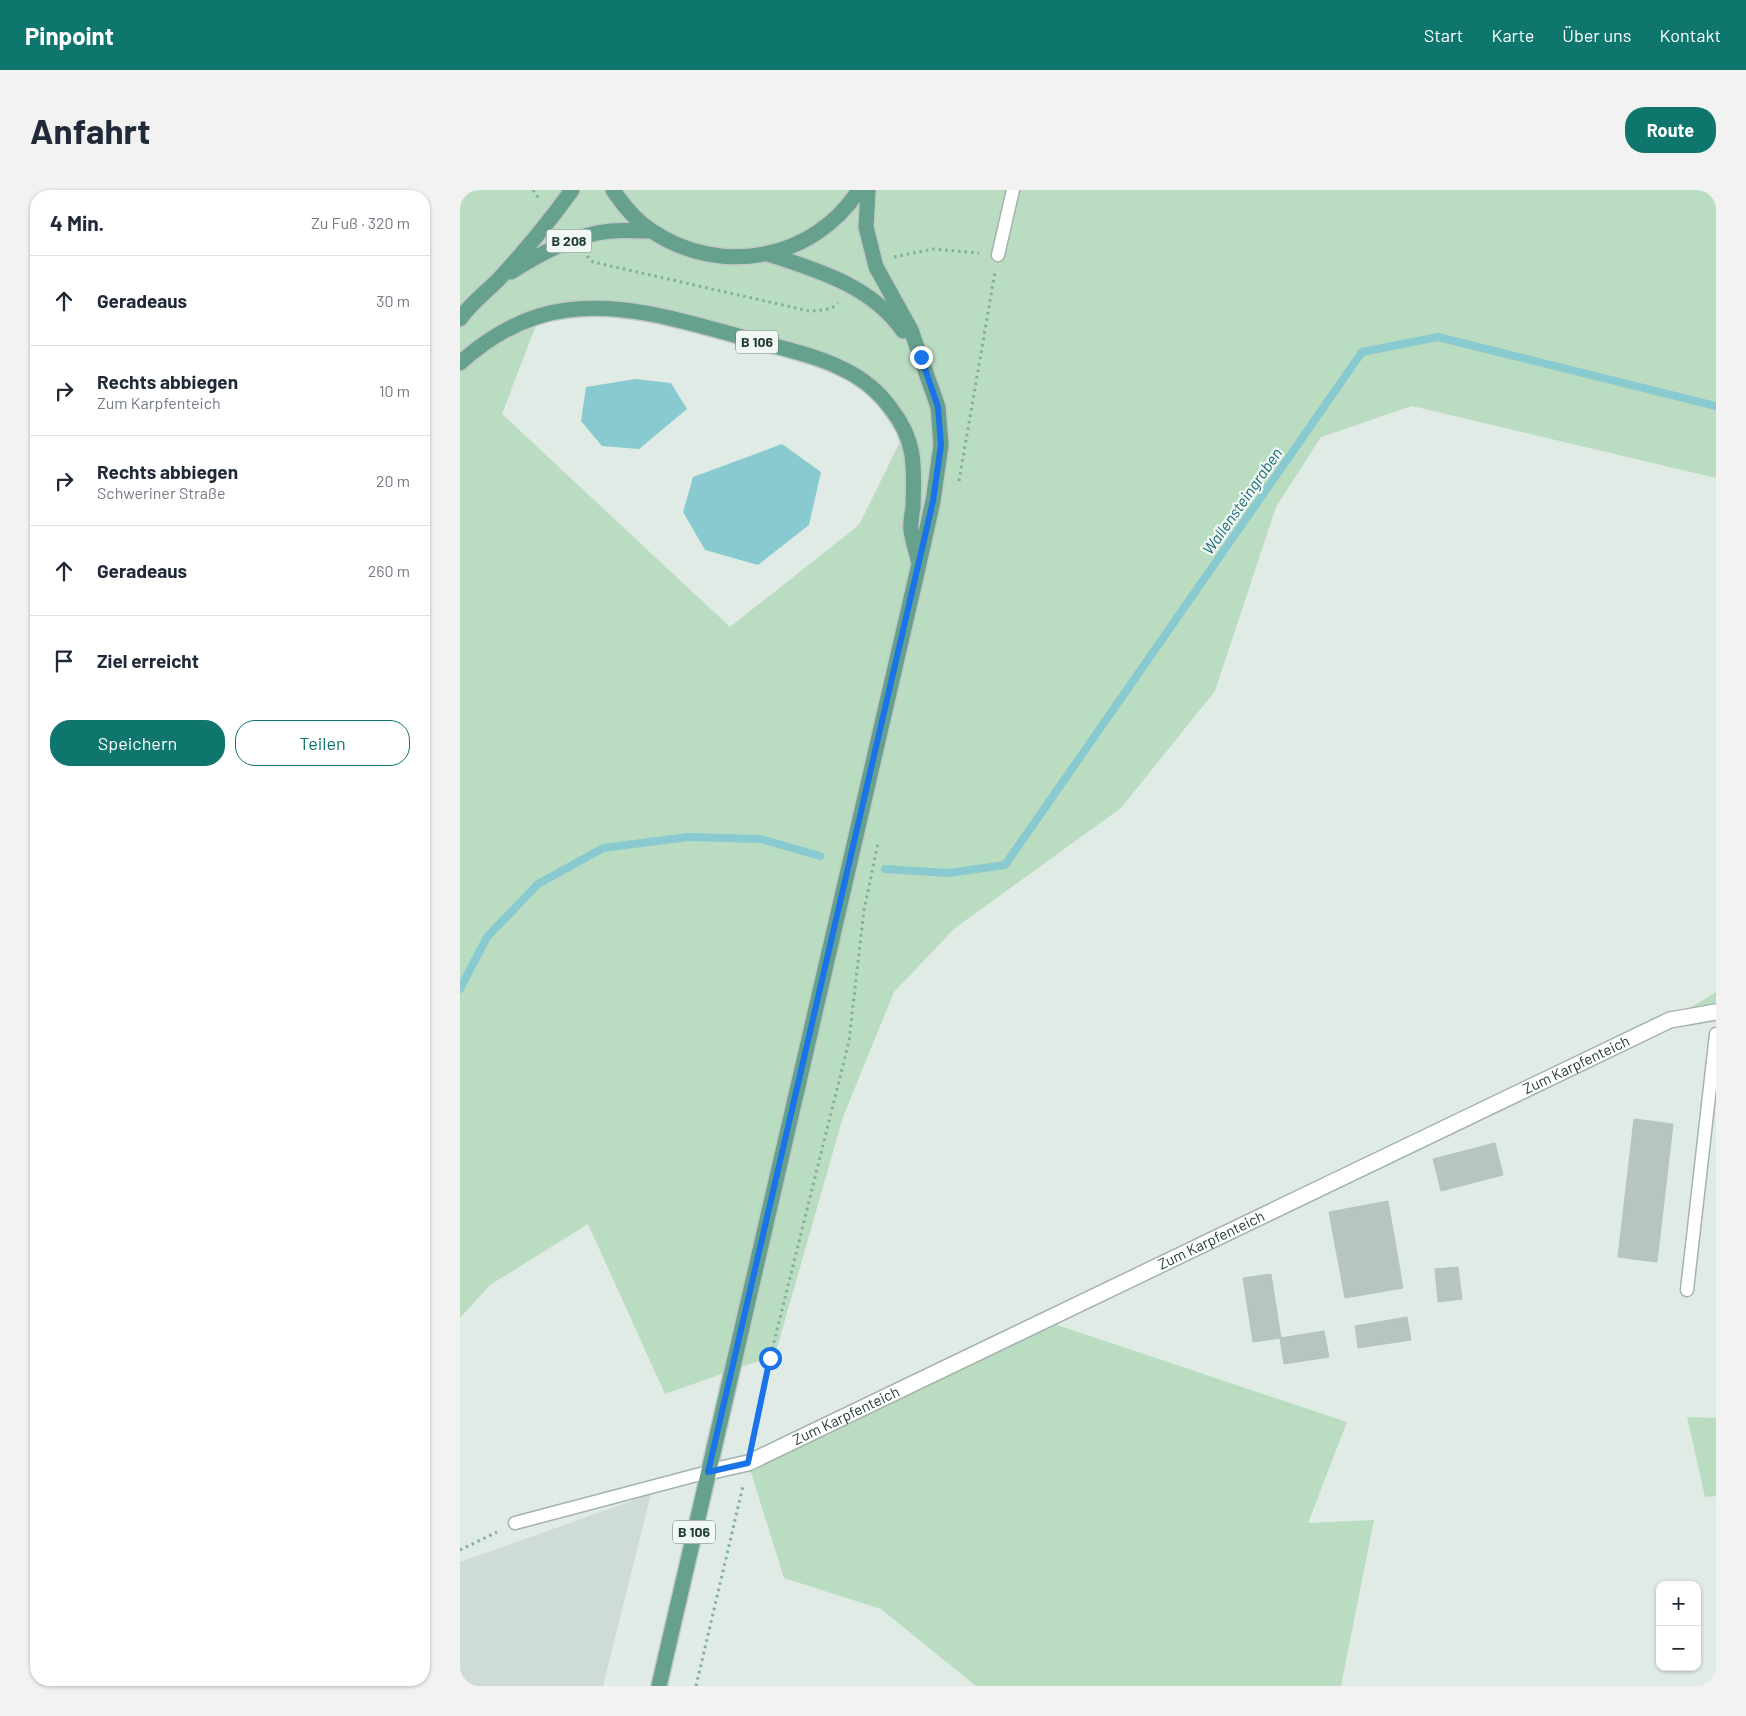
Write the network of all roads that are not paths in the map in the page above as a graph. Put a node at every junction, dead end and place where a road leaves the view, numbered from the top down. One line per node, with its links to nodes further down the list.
1 (572, 190): 9 (main road, B 208)
2 (613, 190): 6 (main road, B 106)
3 (858, 190): 7 (main road, B 106)
4 (868, 190): 11 (main road, B 106)
5 (1013, 190): 8 (lane)
6 (650, 231): 7 (main road, B 106); 9 (main road, B 208)
7 (768, 254): 11 (main road, B 106)
8 (998, 255)
9 (497, 280): 10 (main road, B 208)
10 (460, 319)
11 (921, 357): 13 (main road, B 106)
12 (460, 363): 13 (main road, B 106)
13 (919, 564): 17 (main road, B 106)
14 (1716, 1012): 17 (street, Zum Karpfenteich)
15 (1716, 1034): 16 (lane)
16 (1687, 1290)
17 (708, 1472): 18 (lane); 19 (main road, B 106)
18 (515, 1523)
19 (659, 1686)

